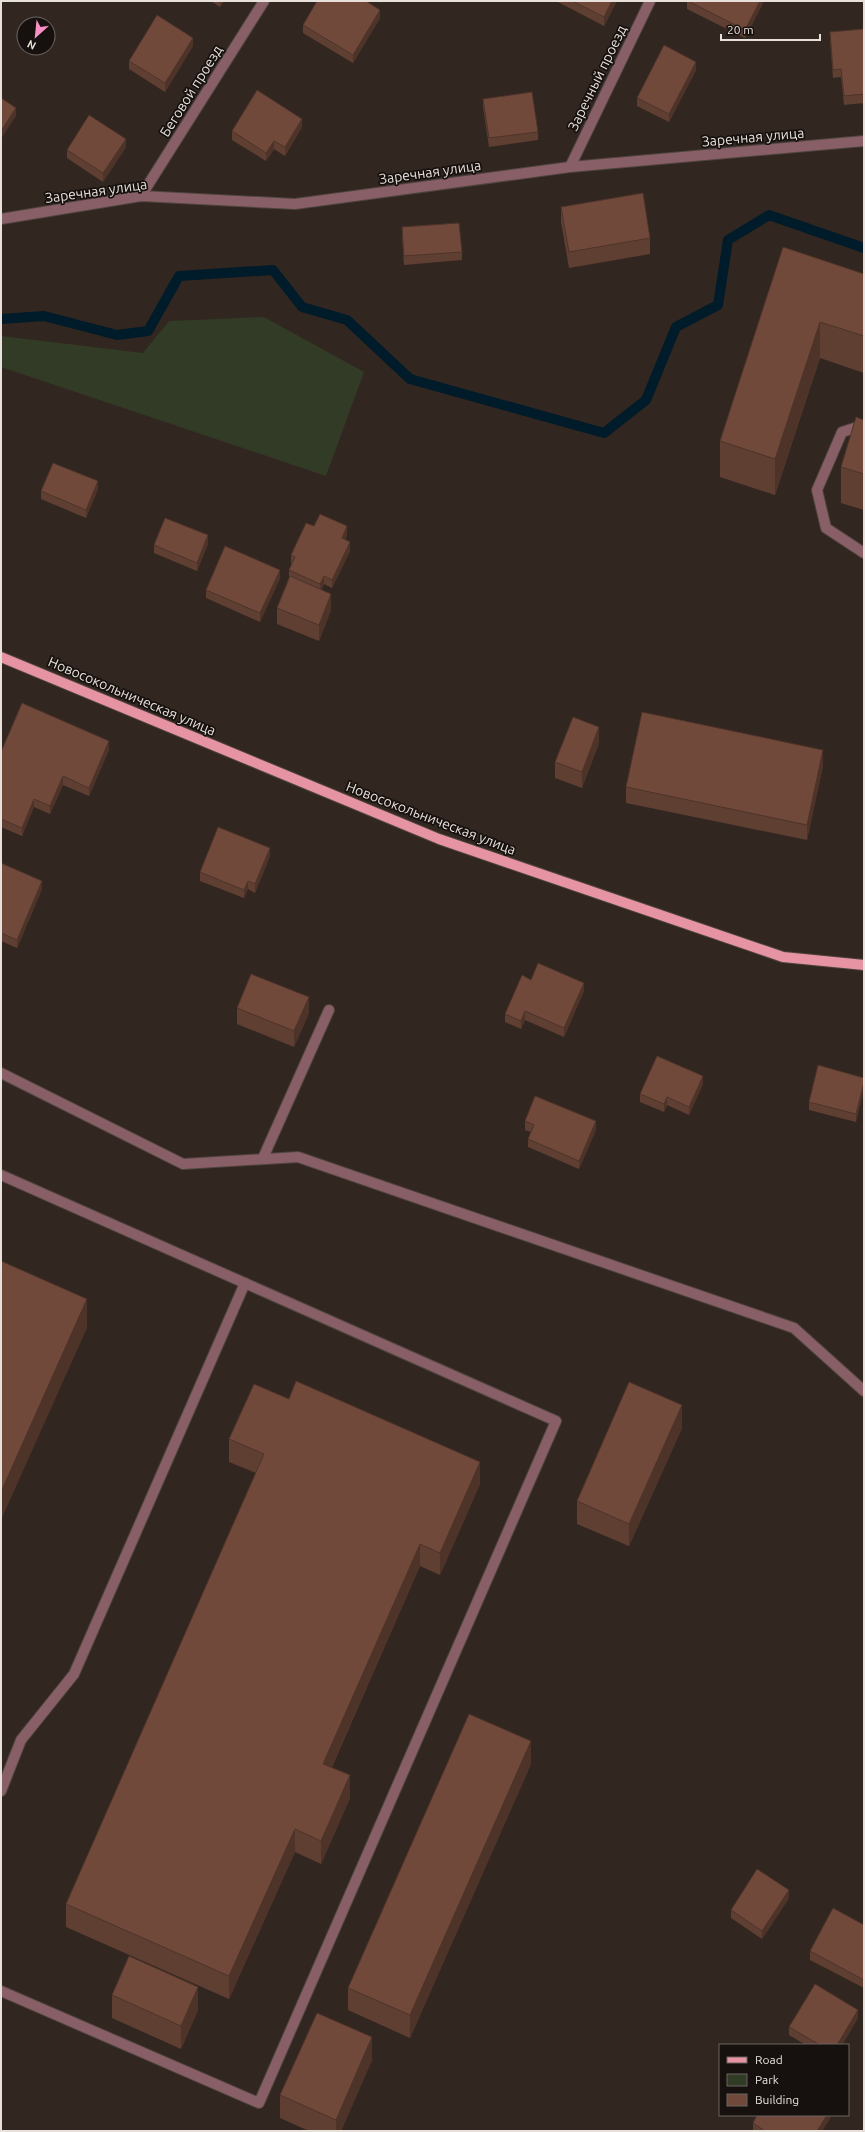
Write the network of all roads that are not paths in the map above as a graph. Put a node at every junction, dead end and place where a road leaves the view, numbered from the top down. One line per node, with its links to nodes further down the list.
1 (264, 1): 5 (street, Беговой проезд)
2 (650, 1): 4 (street, Заречный проезд)
3 (864, 141): 4 (street, Заречная улица)
4 (570, 167): 5 (street, Заречная улица)
5 (141, 196): 6 (street, Заречная улица)
6 (1, 219)
7 (864, 425): 8 (street)
8 (864, 553)
9 (1, 657): 10 (main road, Новосокольническая улица)
10 (864, 965)
11 (329, 1010): 13 (street)
12 (1, 1073): 13 (street)
13 (263, 1158): 16 (street)
14 (1, 1175): 15 (street)
15 (245, 1283): 17 (street); 18 (street)
16 (864, 1391)
17 (1, 1791)
18 (1, 1991)

